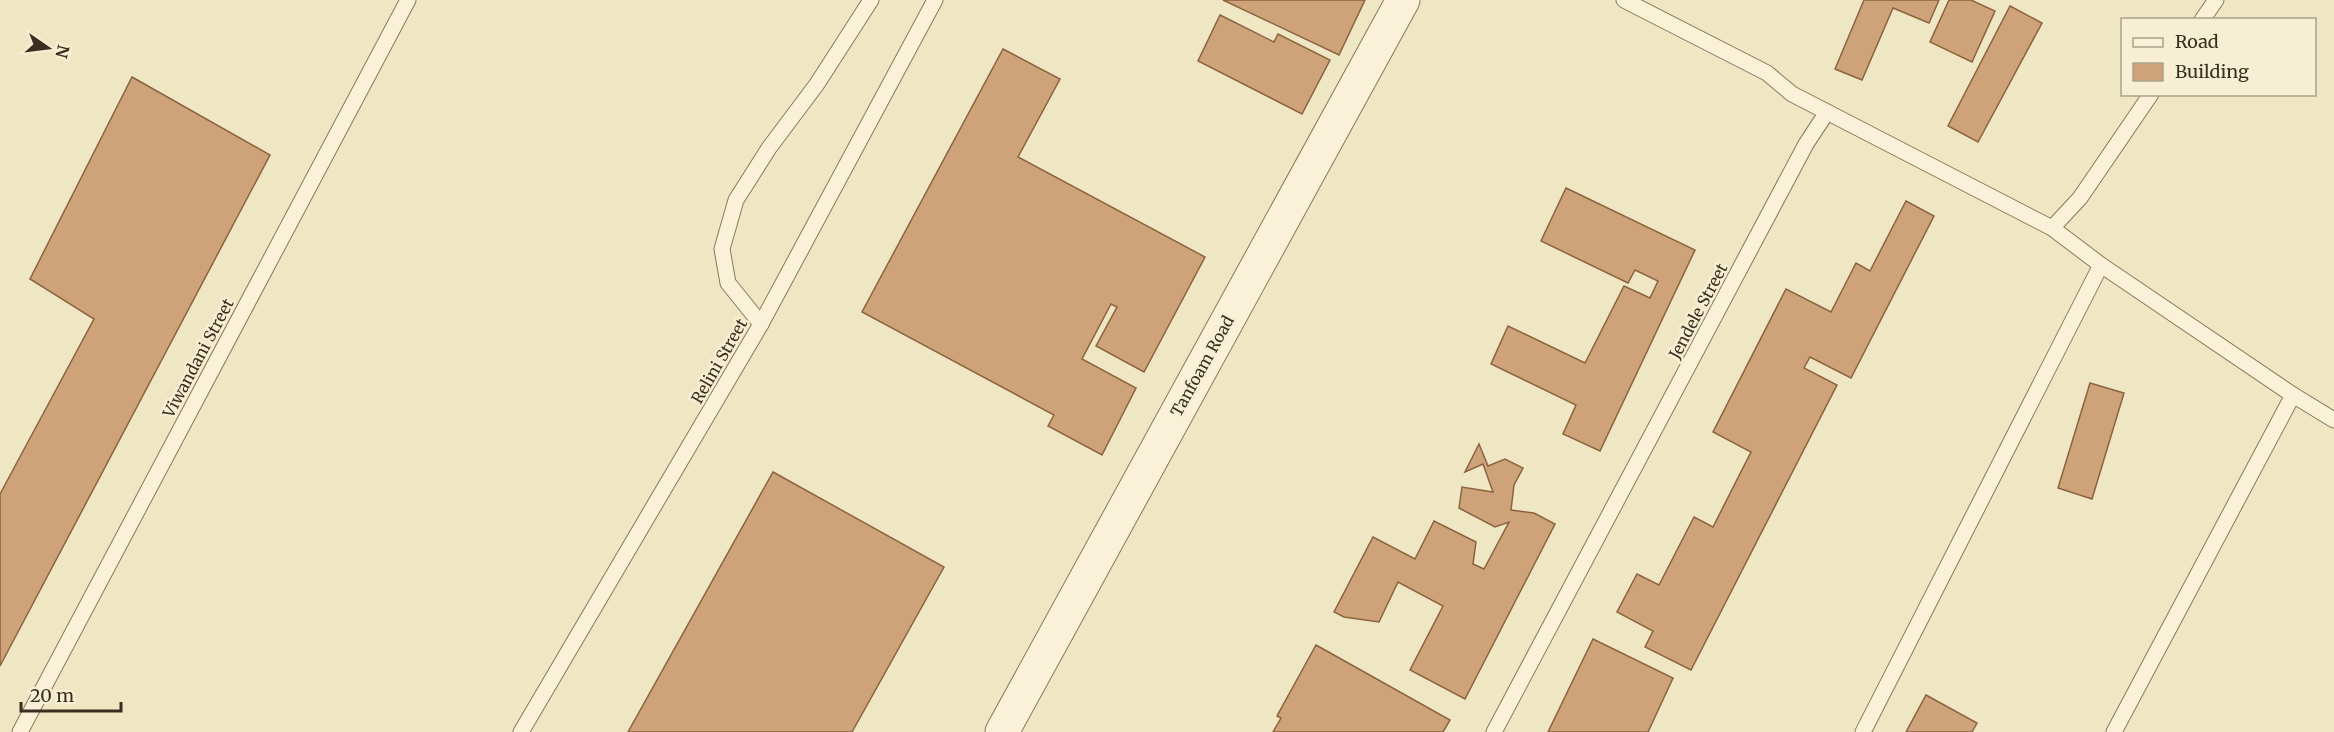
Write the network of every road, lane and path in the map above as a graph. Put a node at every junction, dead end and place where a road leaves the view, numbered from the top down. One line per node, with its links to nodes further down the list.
1 (408, 0): 15 (lane, Viwandani Street)
2 (871, 0): 12 (lane)
3 (935, 0): 12 (lane, Relini Street)
4 (1403, 0): 17 (street, Tanfoam Road)
5 (1624, 0): 9 (lane)
6 (2216, 0): 7 (lane)
7 (2203, 18)
8 (2150, 96): 10 (lane)
9 (1827, 112): 10 (lane); 18 (lane, Jendele Street)
10 (2052, 228): 11 (lane)
11 (2101, 265): 13 (lane); 19 (lane)
12 (761, 324): 16 (lane, Relini Street)
13 (2293, 395): 14 (lane); 20 (lane)
14 (2334, 420)
15 (20, 732)
16 (521, 732)
17 (1002, 732)
18 (1494, 732)
19 (1863, 732)
20 (2114, 732)

